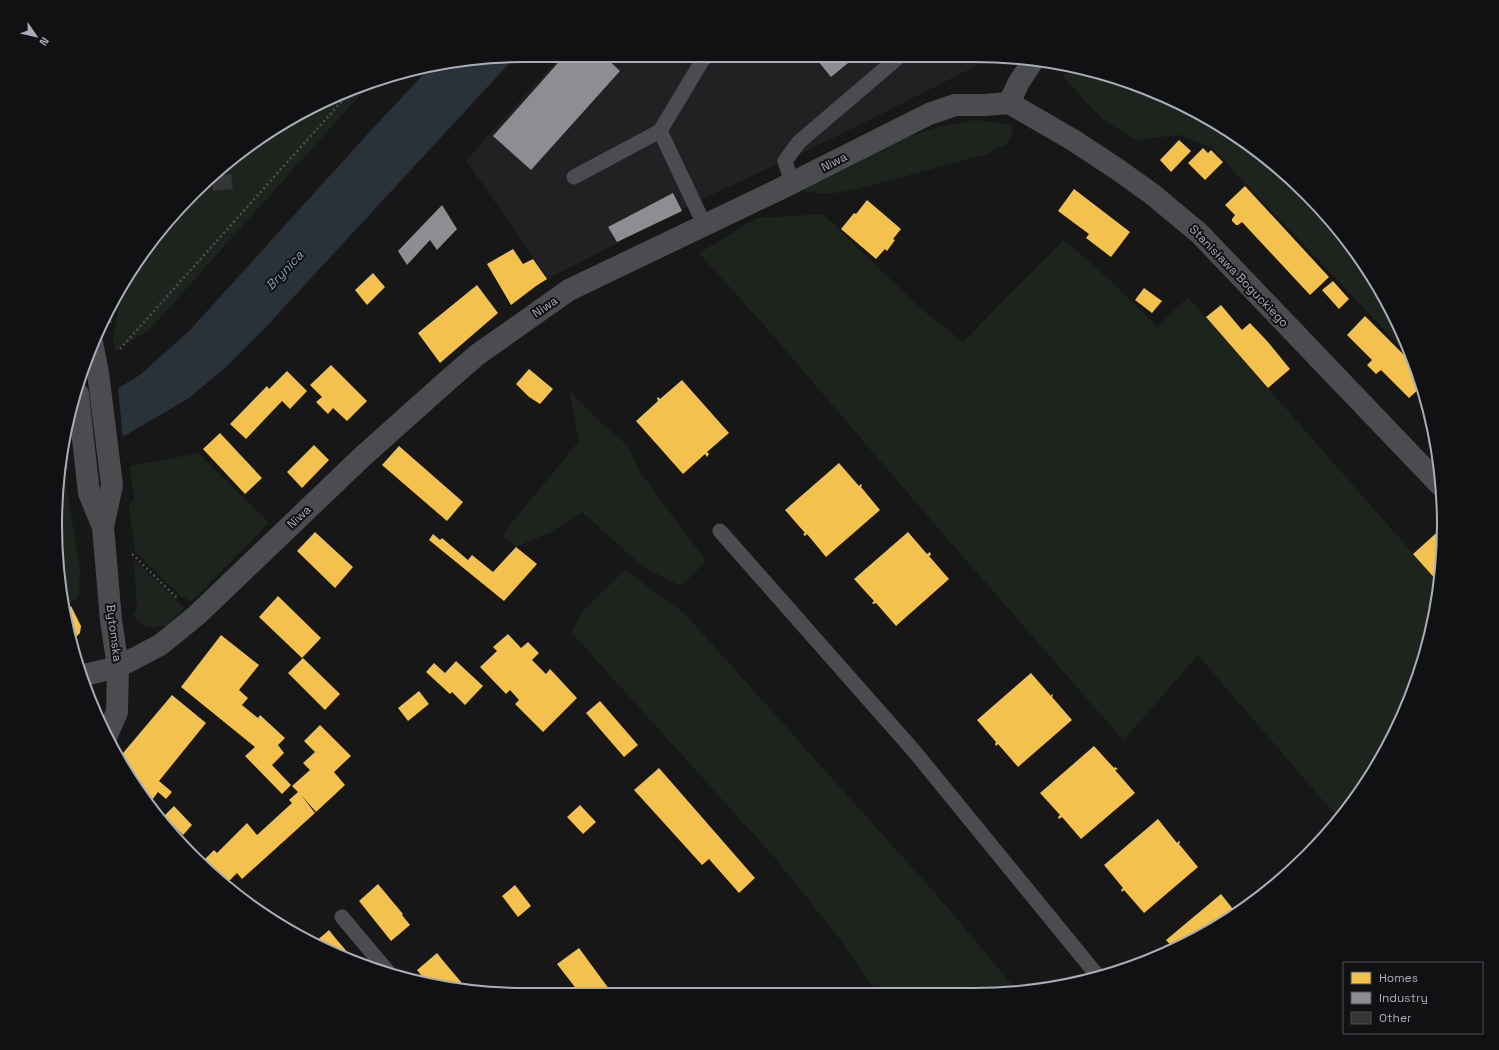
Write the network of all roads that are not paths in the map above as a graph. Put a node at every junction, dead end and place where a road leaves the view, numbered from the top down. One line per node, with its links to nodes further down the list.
1 (701, 62): 5 (lane)
2 (893, 62): 7 (lane)
3 (1030, 66): 4 (street)
4 (1009, 103): 7 (street, Niwa); 11 (street, Stanisława Boguckiego)
5 (660, 131): 6 (lane); 8 (lane)
6 (574, 178)
7 (792, 183): 8 (street, Niwa)
8 (705, 226): 14 (street, Niwa)
9 (95, 355): 12 (street, Bytomska)
10 (79, 402): 12 (street, Bytomska)
11 (1434, 478)
12 (103, 527): 14 (street, Bytomska)
13 (720, 531): 19 (lane)
14 (118, 666): 15 (street, Niwa); 16 (street, Bytomska)
15 (87, 674)
16 (109, 729)
17 (342, 917): 18 (lane)
18 (382, 965)
19 (1094, 972)

